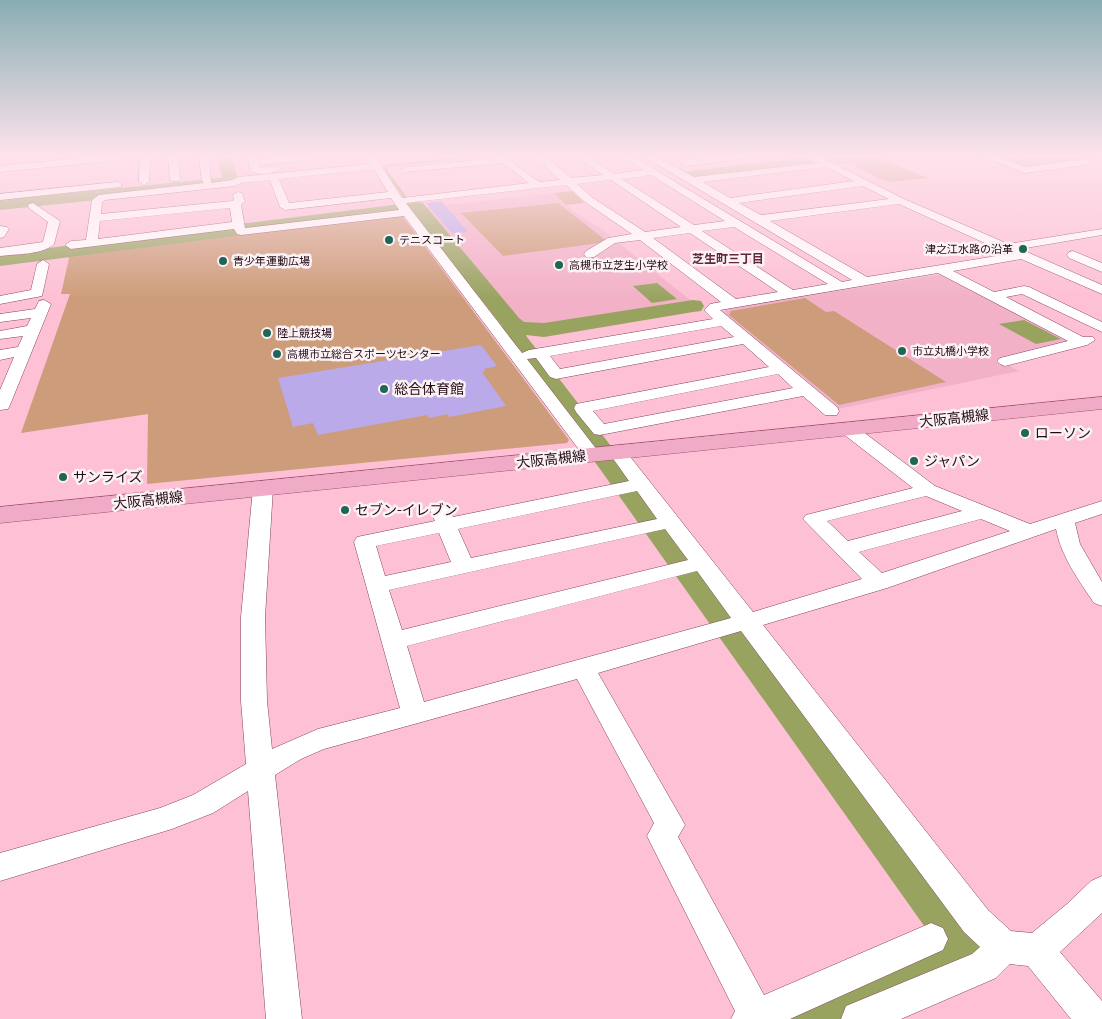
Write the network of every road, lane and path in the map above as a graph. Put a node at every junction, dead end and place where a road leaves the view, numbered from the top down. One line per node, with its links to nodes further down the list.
1 (97, 204): 15 (street)
2 (235, 204): 15 (street); 18 (street)
3 (285, 204): 4 (street)
4 (301, 204)
5 (395, 204): 13 (street)
6 (405, 204): 13 (street)
7 (593, 204): 21 (street)
8 (652, 204): 19 (street)
9 (705, 204): 17 (street)
10 (732, 204): 16 (street)
11 (880, 204): 16 (street)
12 (906, 204): 26 (street)
13 (402, 205): 18 (street); 51 (street)
14 (33, 206): 27 (street)
15 (95, 218): 23 (street)
16 (759, 219): 34 (street)
17 (736, 223): 19 (street); 35 (street)
18 (239, 228): 23 (street)
19 (690, 229): 21 (street); 37 (street)
20 (1102, 232): 22 (street)
21 (643, 236): 28 (street); 40 (street)
22 (1077, 237): 24 (street); 26 (street)
23 (92, 243): 25 (street)
24 (1098, 244)
25 (71, 245)
26 (1007, 248): 29 (street)
27 (0, 252)
28 (590, 254)
29 (1022, 255): 33 (street); 36 (street)
30 (1073, 255): 32 (street)
31 (43, 264): 39 (street)
32 (1102, 268)
33 (940, 269): 34 (street); 38 (street)
34 (865, 282): 35 (street)
35 (840, 286): 37 (street)
36 (1102, 290)
37 (790, 294): 40 (street)
38 (992, 296): 43 (street); 48 (street)
39 (0, 300)
40 (733, 304): 42 (street)
41 (0, 318): 44 (street)
42 (724, 320): 47 (street); 51 (street)
43 (1102, 328)
44 (33, 330): 45 (street); 49 (street)
45 (0, 335)
46 (1102, 336): 48 (street)
47 (746, 339): 51 (street); 53 (street)
48 (1082, 342): 52 (street)
49 (24, 351): 50 (street); 54 (street)
50 (0, 355)
51 (529, 355): 60 (street)
52 (1005, 360)
53 (781, 369): 55 (street); 59 (street)
54 (7, 375): 57 (street)
55 (806, 390): 58 (street); 59 (street)
56 (1102, 403): 61 (main road, 大阪高槻線)
57 (2, 405)
58 (831, 411)
59 (594, 422): 60 (street)
60 (571, 427): 63 (street)
61 (848, 429): 62 (main road, 大阪高槻線); 66 (street)
62 (618, 452): 63 (main road, 大阪高槻線); 64 (street)
63 (592, 455): 65 (main road, 大阪高槻線)
64 (642, 484): 70 (street); 72 (street)
65 (263, 488): 69 (main road, 大阪高槻線); 84 (street)
66 (928, 490): 68 (street); 74 (street)
67 (1102, 506): 71 (street)
68 (982, 512): 73 (street); 74 (street)
69 (0, 515)
70 (443, 518): 76 (street); 78 (street)
71 (1064, 520): 73 (street); 79 (street)
72 (671, 522): 75 (street); 76 (street)
73 (1029, 531): 77 (street)
74 (844, 549): 77 (street)
75 (703, 563): 80 (street); 81 (street)
76 (464, 566): 78 (street)
77 (879, 583): 80 (street)
78 (377, 585): 81 (street)
79 (1102, 598)
80 (748, 622): 82 (street); 88 (street)
81 (393, 641): 83 (street)
82 (583, 668): 83 (street); 90 (street)
83 (415, 715): 84 (street)
84 (261, 768): 85 (street); 91 (street)
85 (0, 867)
86 (1102, 891): 89 (street)
87 (931, 939): 90 (street)
88 (1004, 947): 89 (street); 92 (street)
89 (1037, 950): 93 (street)
90 (752, 1017)
91 (284, 1019)
92 (859, 1019)
93 (1094, 1019)

